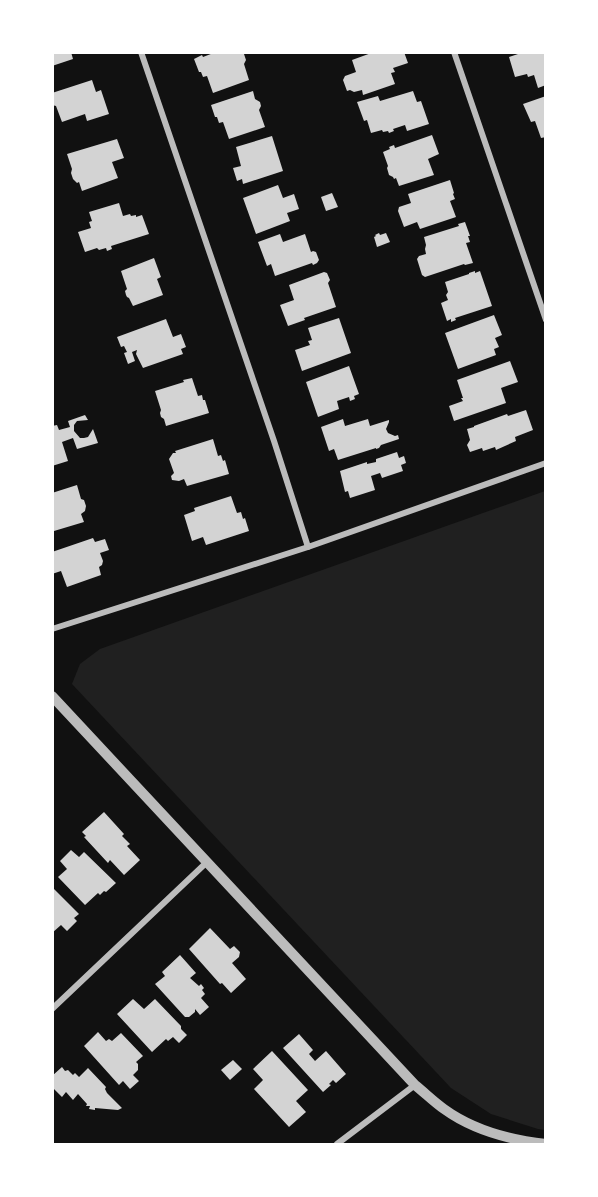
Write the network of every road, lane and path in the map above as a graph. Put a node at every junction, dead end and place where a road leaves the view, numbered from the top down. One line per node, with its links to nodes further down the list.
1 (141, 52): 5 (street)
2 (454, 52): 3 (street)
3 (546, 320)
4 (546, 464): 5 (street)
5 (308, 547): 6 (street)
6 (52, 629)
7 (52, 696): 8 (street)
8 (207, 862): 9 (street); 10 (street)
9 (52, 1009)
10 (416, 1085): 11 (street); 12 (street)
11 (337, 1144)
12 (546, 1144)

